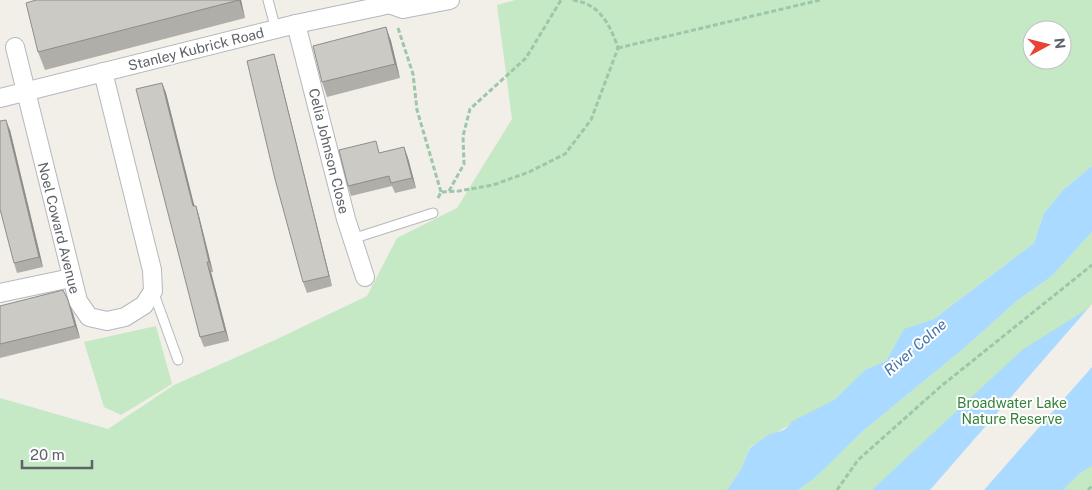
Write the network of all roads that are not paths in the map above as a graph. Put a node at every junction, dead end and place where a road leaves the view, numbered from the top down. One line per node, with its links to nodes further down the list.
1 (268, 0): 5 (lane)
2 (450, 0): 3 (street, Stanley Kubrick Road)
3 (389, 2): 4 (street, Stanley Kubrick Road)
4 (296, 24): 5 (street, Stanley Kubrick Road); 11 (street, Celia Johnson Close)
5 (276, 30): 7 (street, Stanley Kubrick Road)
6 (15, 47): 8 (street, Noel Coward Avenue)
7 (104, 72): 8 (street, Stanley Kubrick Road); 14 (street)
8 (25, 91): 9 (street, Stanley Kubrick Road); 13 (street, Noel Coward Avenue)
9 (0, 98)
10 (433, 213): 11 (lane)
11 (352, 239): 12 (street, Celia Johnson Close)
12 (365, 276)
13 (72, 278): 14 (street, Noel Coward Avenue); 15 (street)
14 (153, 291): 16 (lane)
15 (0, 293)
16 (178, 360)

